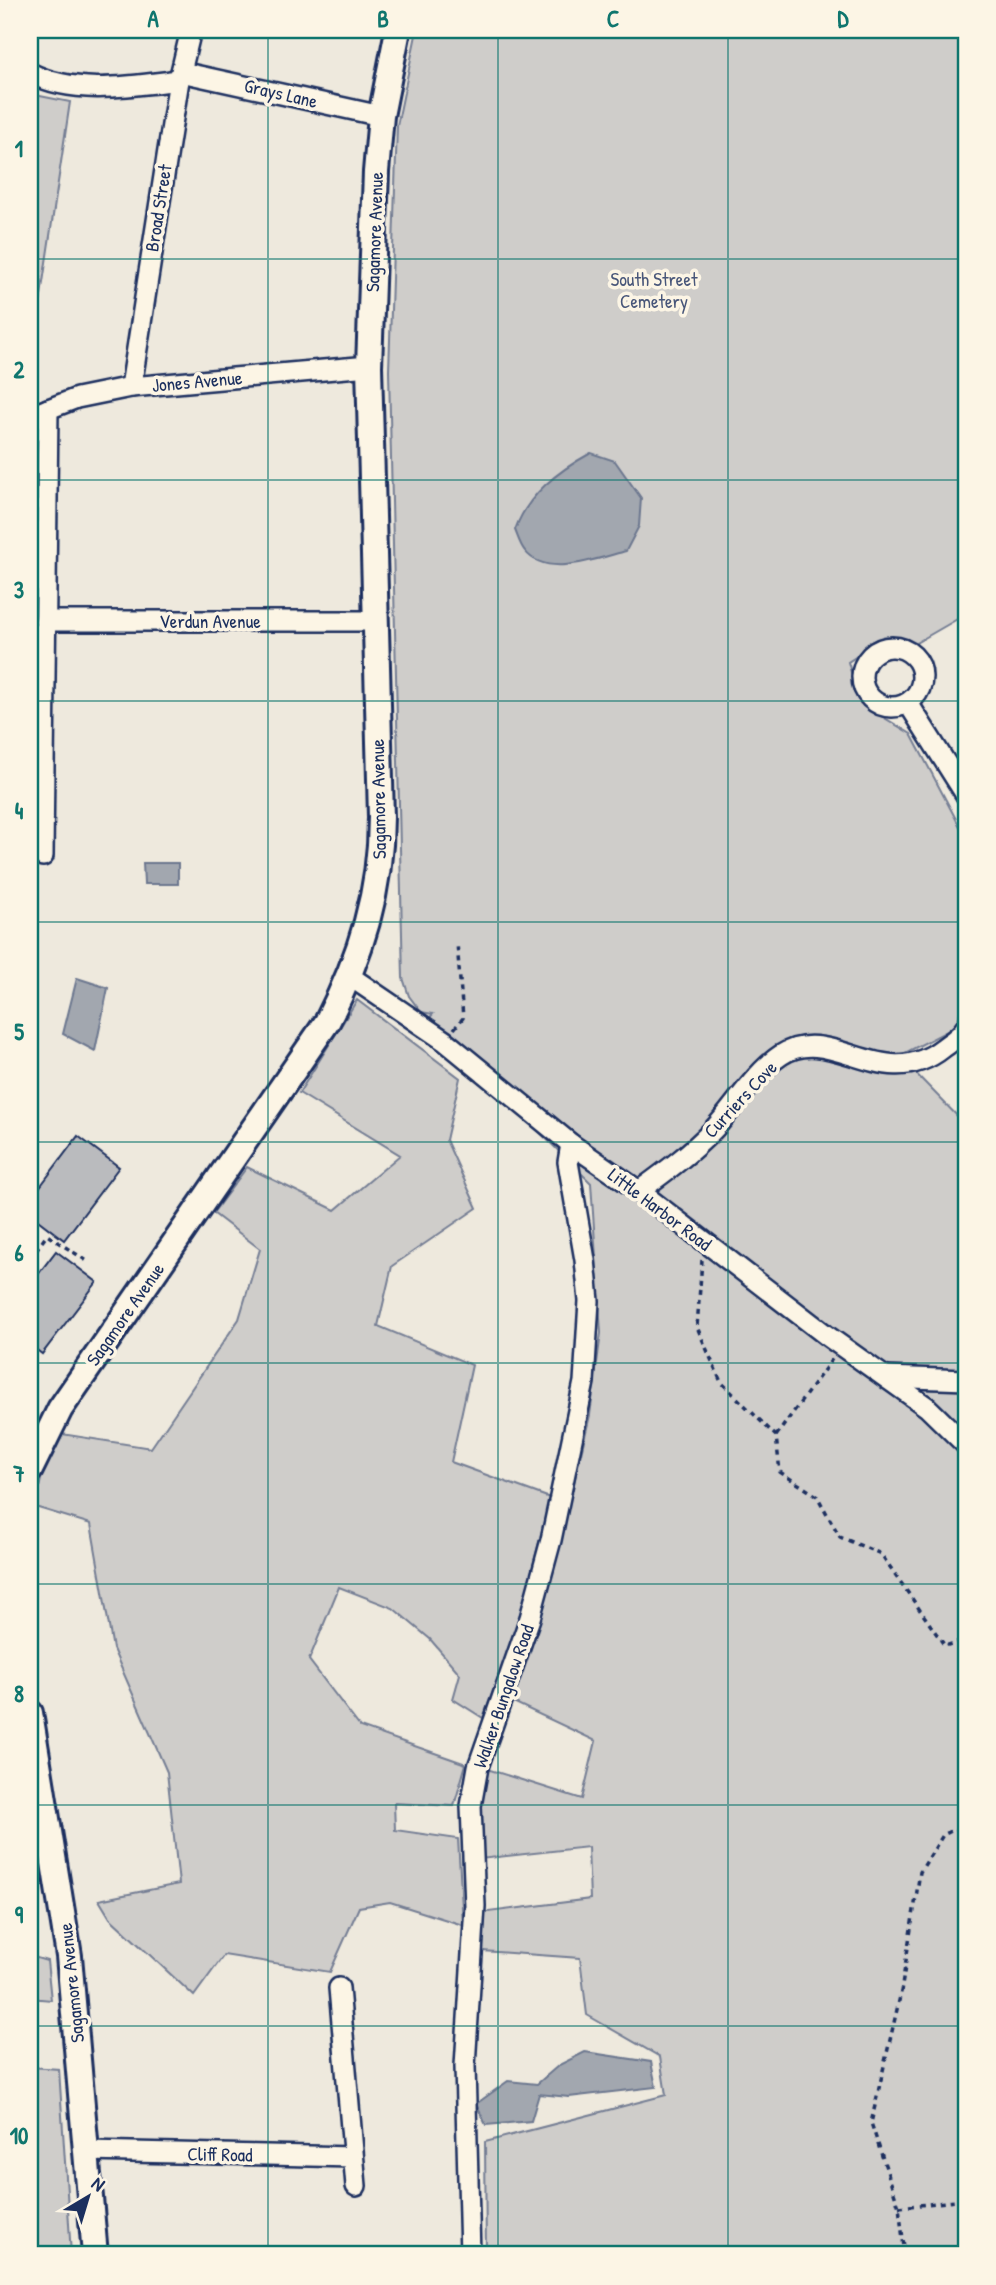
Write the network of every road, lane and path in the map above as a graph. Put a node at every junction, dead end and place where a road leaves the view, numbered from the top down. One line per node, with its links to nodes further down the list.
1 (191, 30): 4 (street, Broad Street)
2 (398, 30): 5 (main road, Sagamore Avenue)
3 (30, 73): 4 (street, Grays Lane)
4 (180, 76): 5 (street, Grays Lane); 7 (street, Broad Street)
5 (381, 116): 6 (main road, Sagamore Avenue)
6 (369, 366): 7 (street, Jones Avenue); 10 (main road, Sagamore Avenue)
7 (131, 387): 8 (street, Jones Avenue)
8 (39, 413): 9 (street)
9 (45, 621): 10 (street, Verdun Avenue); 13 (street)
10 (375, 621): 15 (main road, Sagamore Avenue)
11 (908, 703): 12 (street)
12 (966, 795)
13 (43, 856)
14 (457, 943): 17 (path)
15 (351, 977): 17 (street, Little Harbor Road); 28 (main road, Sagamore Avenue)
16 (966, 1027): 19 (street, Curriers Cove)
17 (445, 1041): 18 (street, Little Harbor Road)
18 (571, 1144): 19 (street, Little Harbor Road); 39 (street, Walker Bungalow Road)
19 (639, 1191): 20 (street, Little Harbor Road)
20 (703, 1241): 23 (street, Little Harbor Road); 26 (path)
21 (30, 1258): 22 (path)
22 (87, 1261)
23 (841, 1345): 24 (street, Little Harbor Road); 26 (path)
24 (886, 1377): 25 (street); 27 (street, Little Harbor Road)
25 (966, 1380)
26 (776, 1436): 29 (path)
27 (966, 1445)
28 (30, 1470)
29 (966, 1639)
30 (30, 1713): 33 (main road, Sagamore Avenue)
31 (966, 1824): 37 (path)
32 (339, 1988): 34 (street)
33 (88, 2151): 34 (street, Cliff Road); 38 (main road, Sagamore Avenue)
34 (353, 2157): 35 (street)
35 (356, 2186)
36 (966, 2200): 37 (path)
37 (899, 2207): 40 (path)
38 (95, 2255)
39 (470, 2255)
40 (905, 2255)

